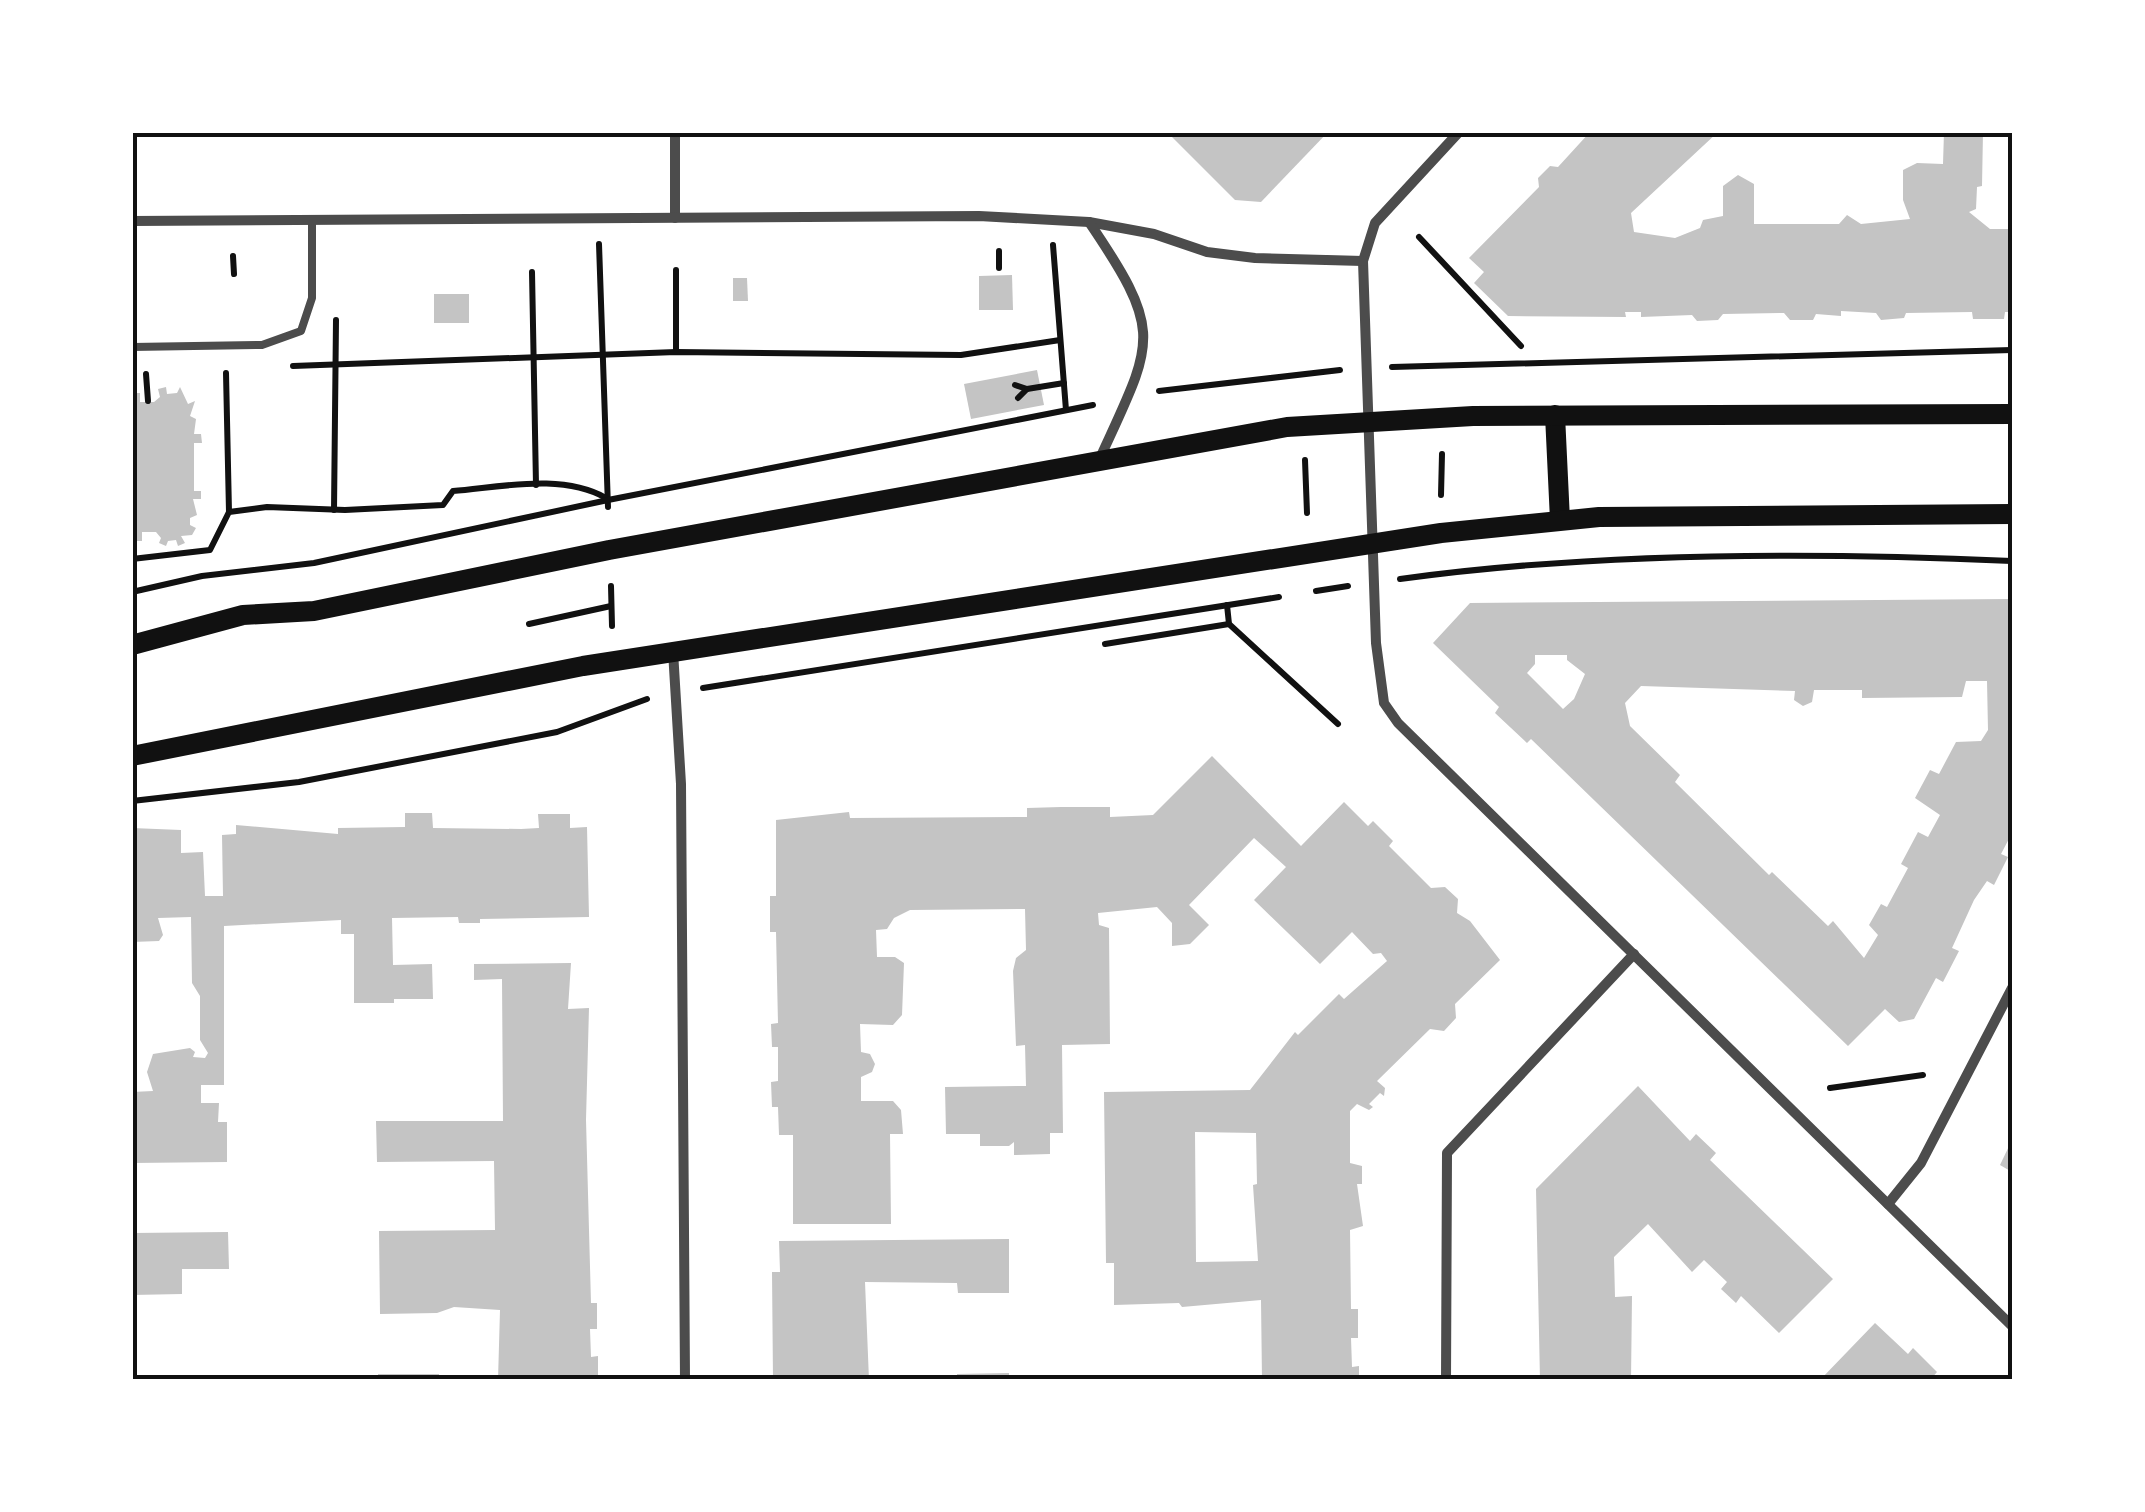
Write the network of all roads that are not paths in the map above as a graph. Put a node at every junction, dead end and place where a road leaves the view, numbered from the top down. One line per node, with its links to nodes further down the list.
1 (675, 132): 3 (street)
2 (1458, 132): 7 (street)
3 (674, 218): 4 (street); 6 (street)
4 (312, 220): 5 (street); 8 (lane)
5 (132, 221)
6 (1089, 222): 7 (street); 12 (street)
7 (1363, 261): 11 (street)
8 (132, 347)
9 (2012, 414): 10 (main road)
10 (1555, 415): 11 (main road); 14 (main road)
11 (1366, 422): 12 (main road); 15 (street)
12 (1100, 458): 16 (main road)
13 (2012, 514): 14 (main road)
14 (1560, 520): 15 (main road)
15 (1371, 542): 17 (main road); 19 (street)
16 (132, 645)
17 (673, 650): 18 (main road); 23 (street)
18 (132, 756)
19 (1634, 954): 21 (street); 24 (street)
20 (2012, 988): 21 (street)
21 (1888, 1204): 22 (street)
22 (2012, 1326)
23 (685, 1380)
24 (1446, 1380)

